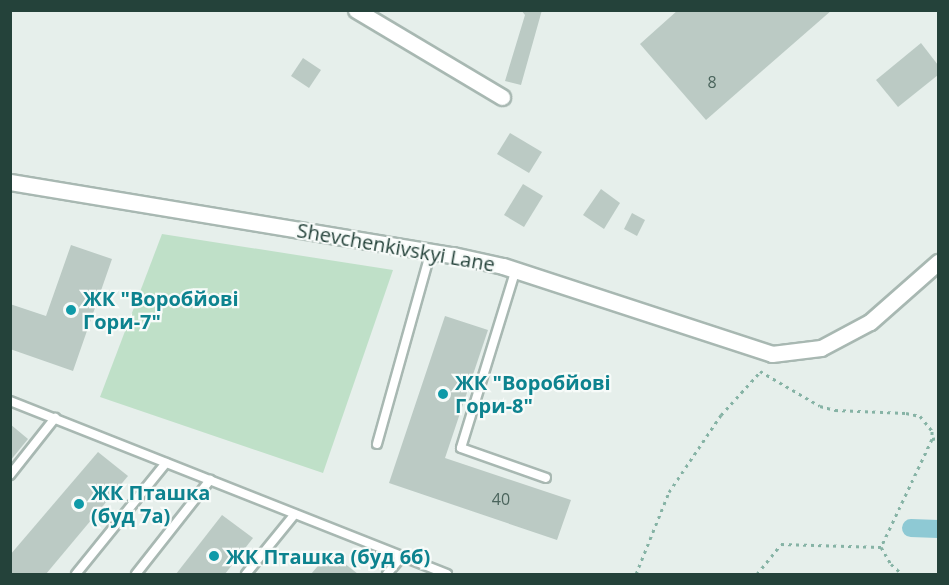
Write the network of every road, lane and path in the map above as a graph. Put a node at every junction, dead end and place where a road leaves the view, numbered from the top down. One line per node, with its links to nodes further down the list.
1 (356, 10): 2 (street)
2 (502, 97)
3 (10, 182): 4 (street, Shevchenkivskyi Lane)
4 (430, 251): 6 (street, Shevchenkivskyi Lane); 13 (lane)
5 (939, 262): 7 (street)
6 (516, 270): 7 (street, Shevchenkivskyi Lane); 16 (lane)
7 (772, 354): 8 (path)
8 (760, 371): 12 (path); 26 (path)
9 (10, 401): 10 (lane)
10 (55, 418): 14 (lane); 15 (lane)
11 (939, 438): 12 (path)
12 (932, 439): 19 (path)
13 (377, 444)
14 (166, 462): 17 (lane); 21 (lane)
15 (10, 475)
16 (546, 478)
17 (210, 480): 18 (lane); 22 (lane)
18 (295, 514): 20 (lane); 23 (lane)
19 (881, 547): 27 (path); 28 (path)
20 (402, 556): 24 (lane); 25 (lane)
21 (76, 574)
22 (136, 574)
23 (246, 574)
24 (387, 574)
25 (447, 574)
26 (636, 574)
27 (757, 574)
28 (902, 574)

